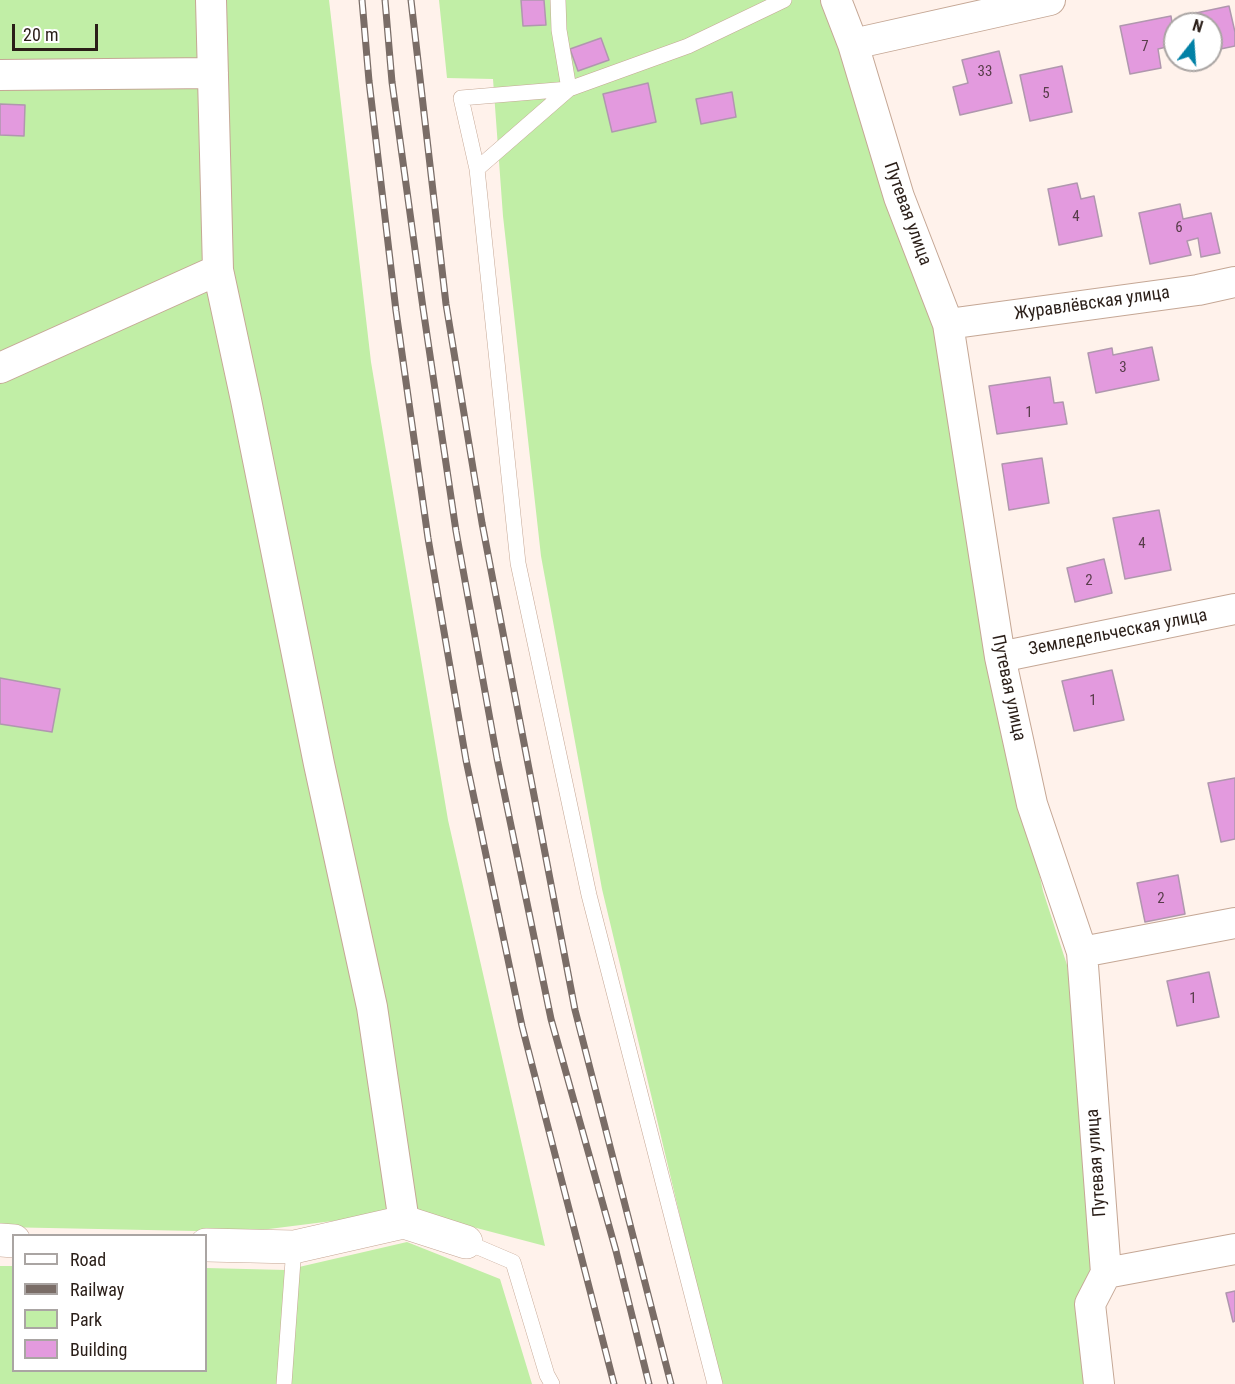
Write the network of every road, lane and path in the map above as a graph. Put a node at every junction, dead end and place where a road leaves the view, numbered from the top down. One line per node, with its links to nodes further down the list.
1 (211, 0): 7 (street)
2 (558, 0): 9 (lane)
3 (784, 0): 9 (lane)
4 (836, 0): 6 (street, Путевая улица)
5 (1050, 0): 6 (street)
6 (853, 44): 13 (street, Путевая улица)
7 (213, 73): 8 (street); 11 (street)
8 (0, 75)
9 (569, 89): 10 (lane); 10 (lane)
10 (477, 169): 27 (lane)
11 (218, 270): 14 (street); 19 (street)
12 (1235, 282): 13 (street, Журавлёвская улица)
13 (948, 324): 16 (street, Путевая улица)
14 (0, 368)
15 (1235, 609): 16 (street, Земледельческая улица)
16 (1000, 657): 18 (street, Путевая улица)
17 (1235, 923): 18 (street)
18 (1082, 952): 24 (street, Путевая улица)
19 (404, 1222): 20 (street); 22 (street)
20 (466, 1242): 26 (lane)
21 (207, 1245): 22 (street)
22 (294, 1247): 25 (lane)
23 (1235, 1249): 24 (street)
24 (1106, 1273): 28 (street)
25 (284, 1384)
26 (552, 1384)
27 (715, 1384)
28 (1099, 1384)

